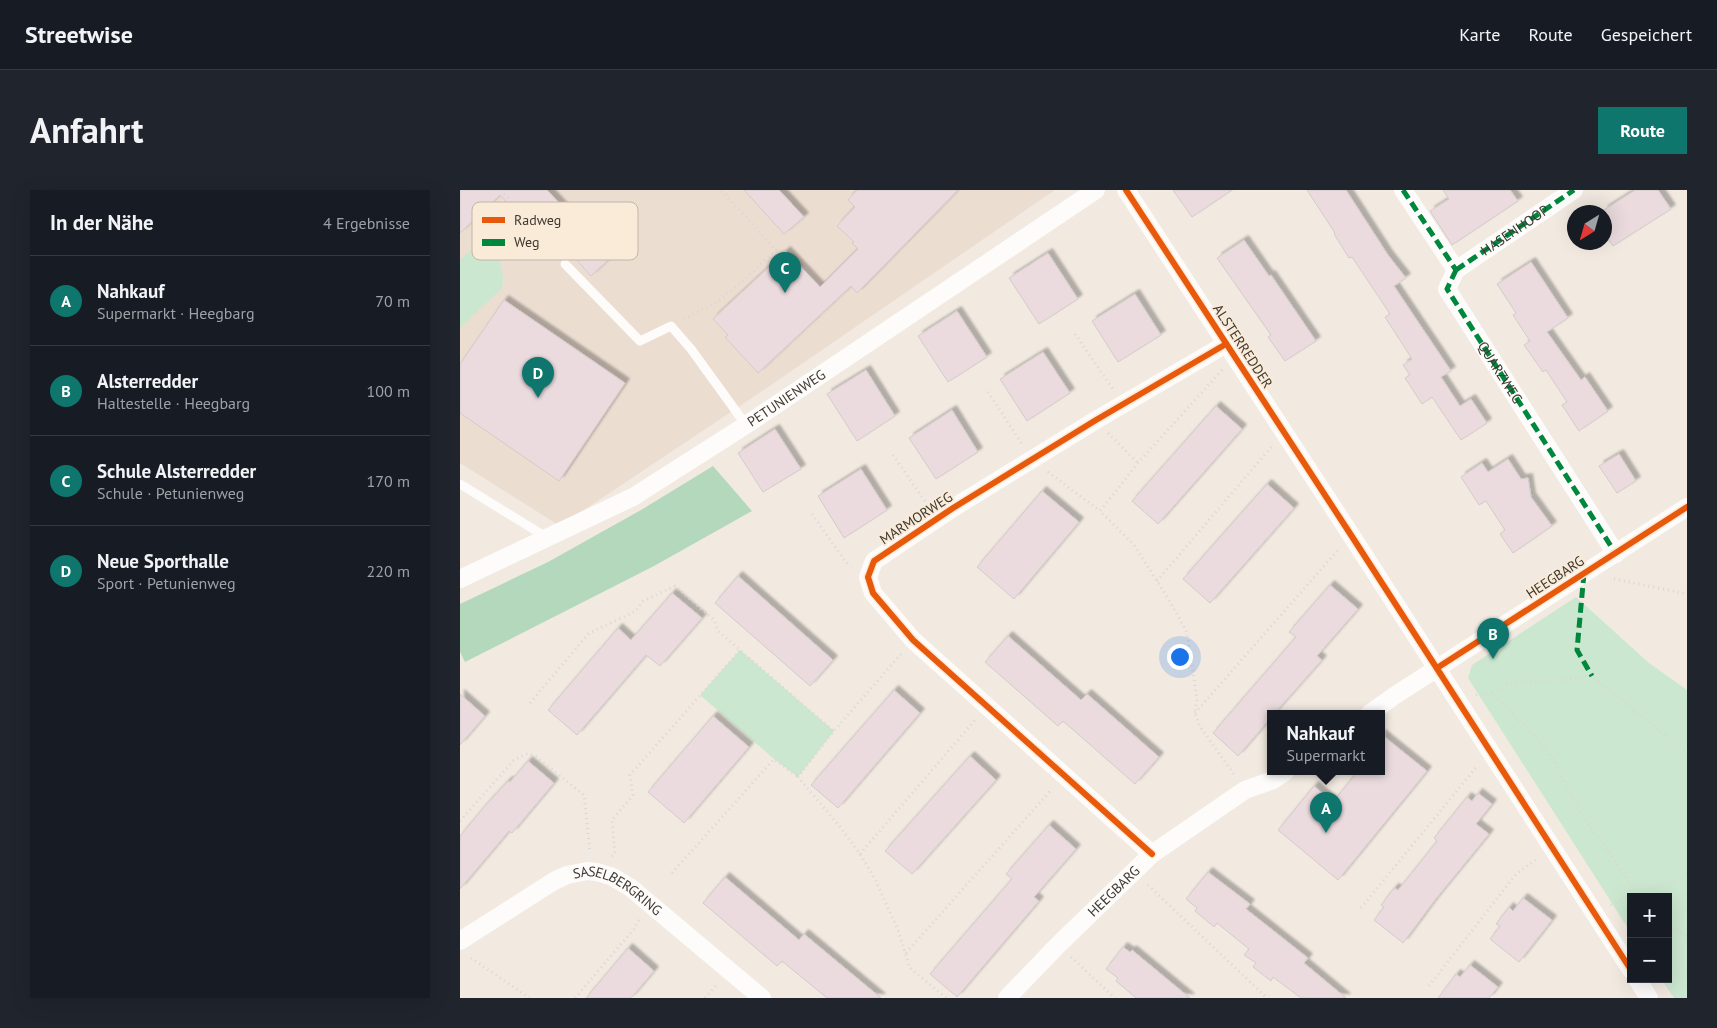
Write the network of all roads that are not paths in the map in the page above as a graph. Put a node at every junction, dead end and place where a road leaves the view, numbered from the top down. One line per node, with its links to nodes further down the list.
1 (1096, 190): 8 (street, PETUNIENWEG)
2 (1126, 190): 7 (street, ALSTERREDDER)
3 (1403, 190): 6 (street)
4 (1574, 190): 6 (street, HASENHOOP)
5 (565, 264): 8 (lane)
6 (1456, 270): 12 (street, QUARZWEG)
7 (1230, 350): 14 (street, ALSTERREDDER); 17 (street, MARMORWEG)
8 (746, 425): 11 (street, PETUNIENWEG)
9 (460, 484): 11 (lane)
10 (1687, 507): 12 (street, HEEGBARG)
11 (546, 537): 13 (street, PETUNIENWEG)
12 (1616, 554): 14 (street, HEEGBARG)
13 (460, 579)
14 (1437, 668): 15 (street, HEEGBARG); 19 (street, ALSTERREDDER)
15 (1375, 710)
16 (1280, 775): 17 (street, HEEGBARG)
17 (1152, 854): 22 (street, HEEGBARG)
18 (464, 948): 21 (street, SASELBERGRING)
19 (1627, 964)
20 (1640, 983): 23 (street)
21 (762, 998)
22 (1007, 998)
23 (1649, 998)

